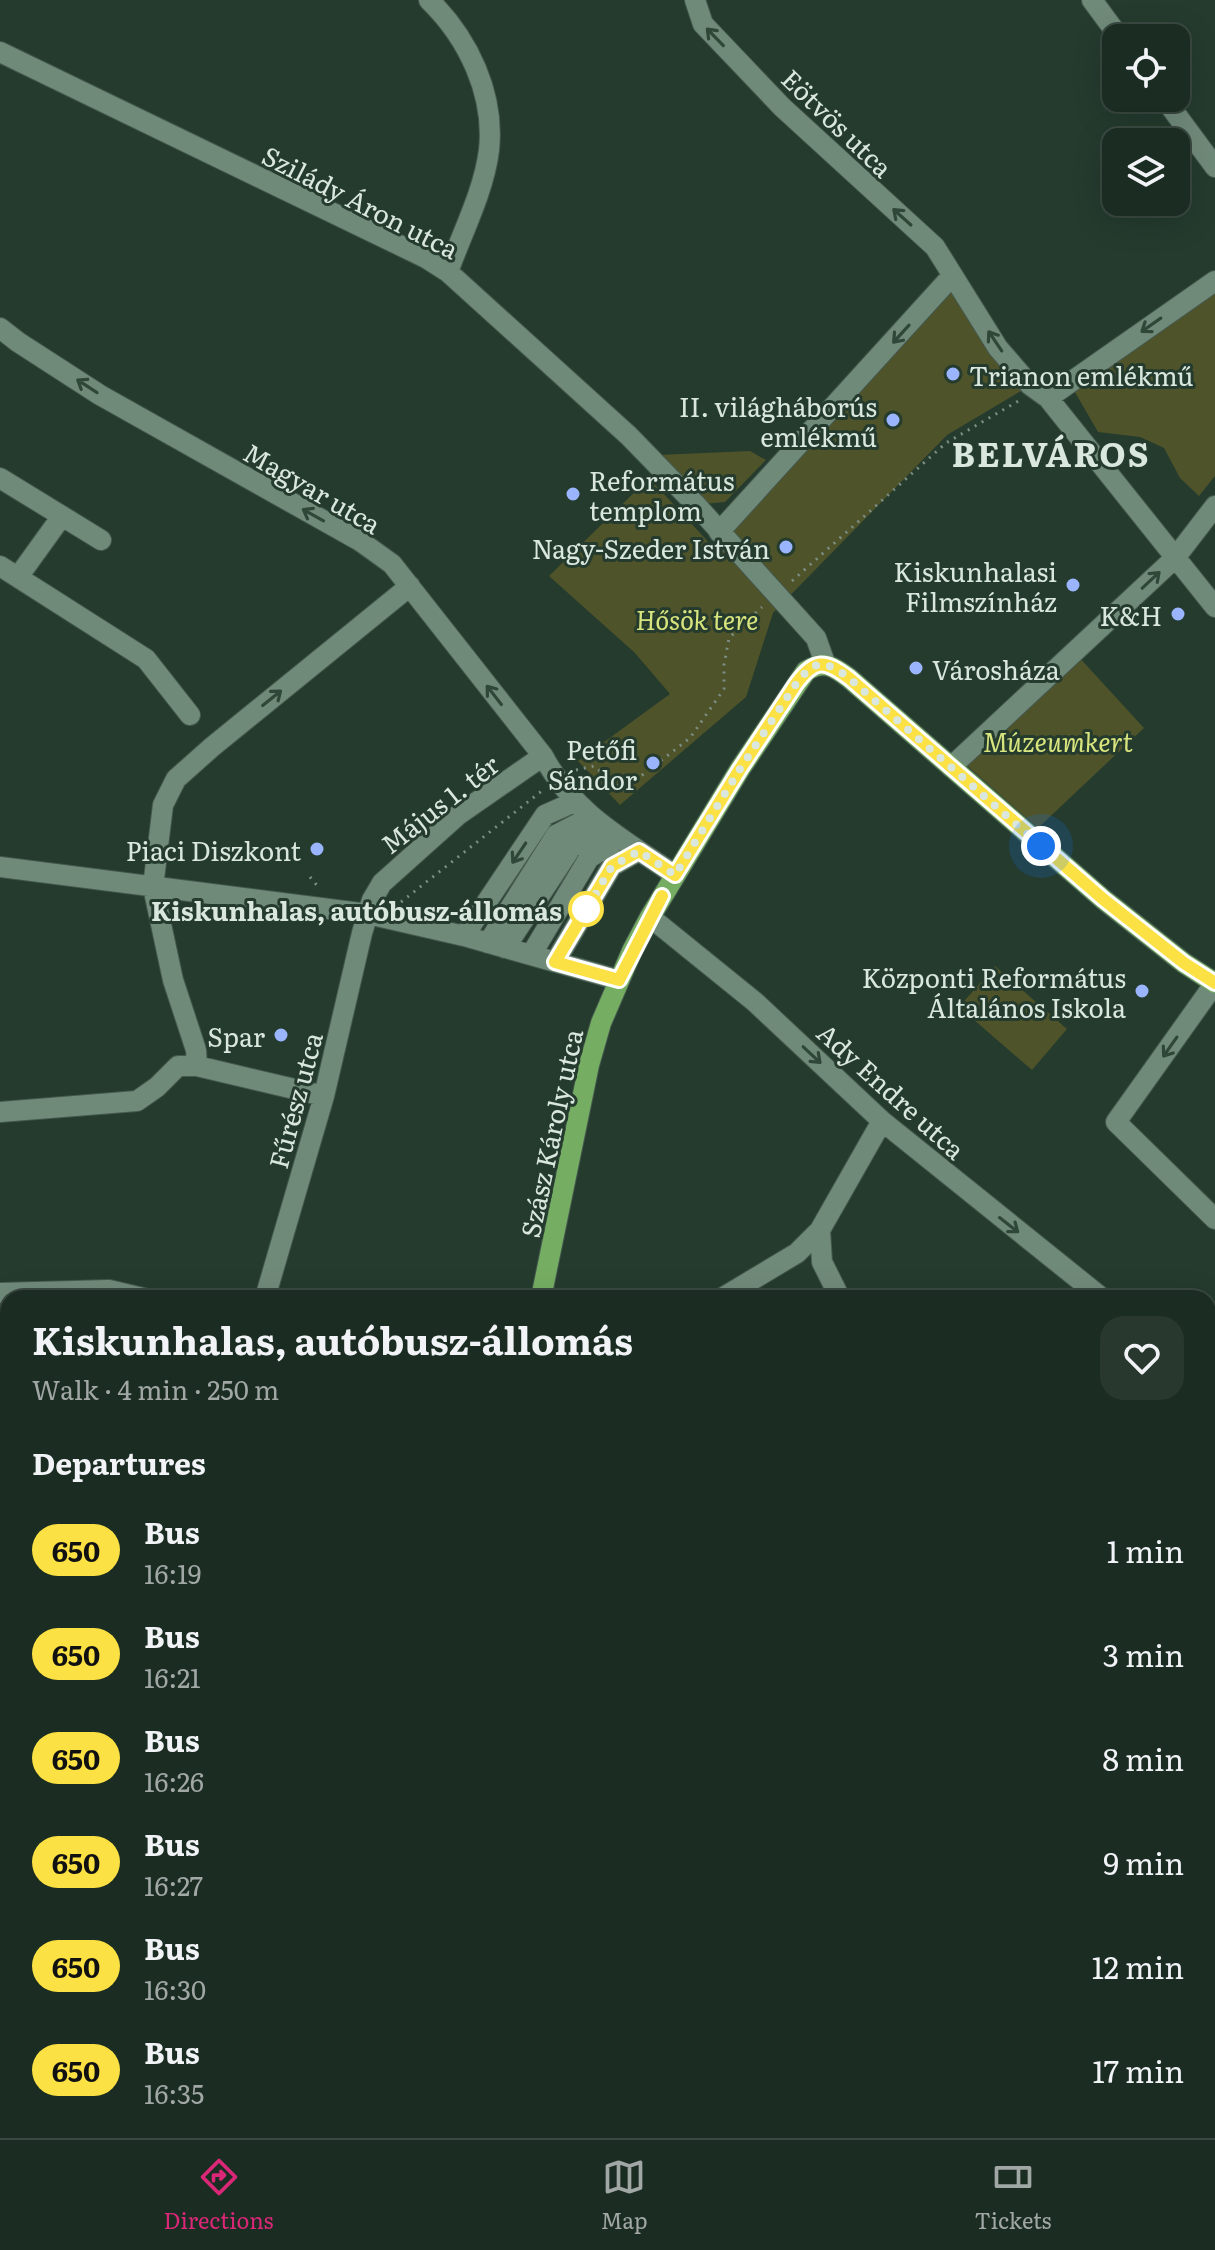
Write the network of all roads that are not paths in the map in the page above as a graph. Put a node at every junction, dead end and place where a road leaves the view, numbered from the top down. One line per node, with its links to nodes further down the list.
1 (429, 0): 8 (street)
2 (695, 0): 9 (street, Eötvös utca, one-way to 2)
3 (1092, 0): 4 (street)
4 (1110, 24)
5 (0, 52): 8 (street, Szilády Áron utca)
6 (1174, 112): 7 (street)
7 (1215, 167)
8 (448, 272): 16 (street, Szilády Áron utca)
9 (952, 276): 12 (street, one-way to 9); 16 (street, one-way to 16)
10 (1215, 281): 12 (street, one-way to 12)
11 (0, 328): 21 (street, Magyar utca, one-way to 11)
12 (1048, 398): 18 (street)
13 (0, 478): 15 (street)
14 (1215, 506): 18 (street)
15 (62, 516): 17 (street); 20 (street)
16 (719, 532): 23 (street)
17 (101, 540)
18 (1175, 558): 22 (street); 26 (street, one-way to 18)
19 (0, 566): 20 (street)
20 (18, 577): 24 (street)
21 (410, 586): 25 (street, Magyar utca, one-way to 21); 32 (street, one-way to 21)
22 (1215, 607)
23 (825, 663): 26 (main road); 31 (main road, Szász Károly utca)
24 (190, 715)
25 (543, 756): 27 (street); 33 (street, Május 1. tér)
26 (951, 767): 40 (main road)
27 (574, 802): 28 (street); 35 (street, one-way to 35)
28 (605, 828): 29 (street); 36 (street); 37 (street)
29 (639, 851): 31 (street); 38 (street)
30 (0, 867): 32 (street)
31 (675, 875): 34 (main road, Szász Károly utca)
32 (153, 887): 33 (street); 41 (street)
33 (368, 914): 35 (street); 42 (street, Fűrész utca)
34 (650, 917): 39 (main road, Szász Károly utca); 44 (street, Ady Endre utca, one-way to 44)
35 (464, 936): 36 (street)
36 (496, 945): 37 (street)
37 (531, 955): 38 (street)
38 (555, 962): 39 (street)
39 (619, 980): 48 (main road, Szász Károly utca)
40 (1215, 983): 45 (street, one-way to 45)
41 (197, 1066): 42 (street); 43 (street)
42 (324, 1096): 47 (street, Fűrész utca)
43 (0, 1112)
44 (882, 1121): 46 (street); 51 (street, Ady Endre utca, one-way to 51)
45 (1215, 1219)
46 (820, 1230): 49 (street); 50 (street)
47 (267, 1290)
48 (543, 1290)
49 (735, 1290)
50 (836, 1290)
51 (1092, 1290)

